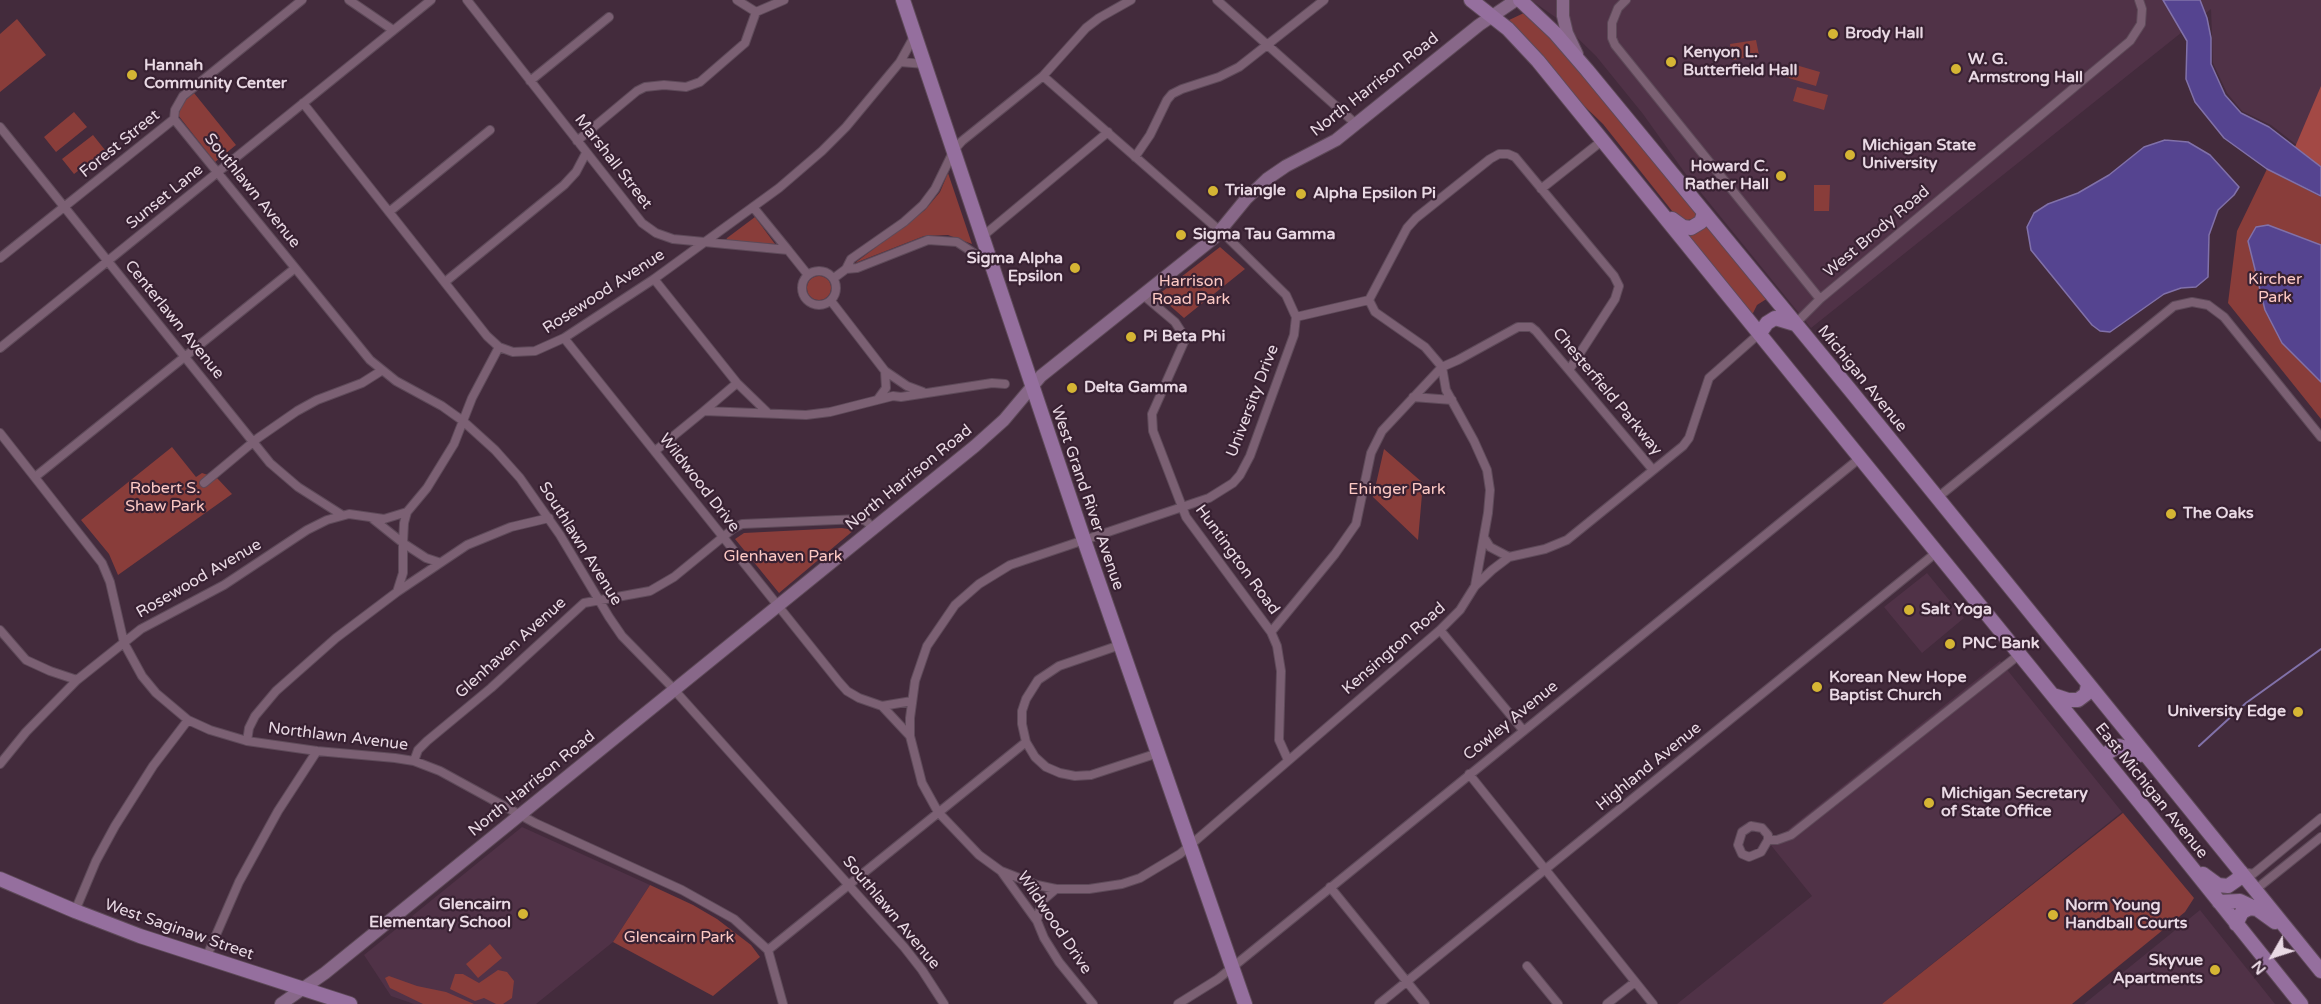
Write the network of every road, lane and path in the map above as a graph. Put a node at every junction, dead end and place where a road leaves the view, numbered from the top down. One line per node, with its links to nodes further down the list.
1 (302, 0): 28 (street, Forest Street)
2 (349, 0): 19 (street)
3 (431, 0): 19 (street, Sunset Lane)
4 (467, 0): 26 (street, Marshall Street)
5 (737, 0): 16 (street)
6 (784, 0): 16 (street)
7 (903, 0): 20 (main road, West Grand River Avenue)
8 (1131, 0): 25 (street)
9 (1217, 0): 21 (street)
10 (1324, 0): 21 (street)
11 (1471, 0): 18 (main road)
12 (1518, 0): 18 (street, North Harrison Road); 24 (main road, Michigan Avenue)
13 (1563, 0): 24 (street)
14 (1626, 0): 59 (street)
15 (2139, 0): 59 (street, West Brody Road)
16 (756, 12): 34 (street)
17 (609, 16): 26 (street)
18 (1491, 16): 29 (street, North Harrison Road); 33 (main road)
19 (393, 30): 27 (street, Sunset Lane)
20 (915, 35): 22 (street, Rosewood Avenue); 23 (main road, West Grand River Avenue)
21 (1268, 45): 29 (street); 37 (street)
22 (900, 62): 23 (street); 41 (street, Rosewood Avenue)
23 (925, 64): 35 (main road, West Grand River Avenue)
24 (1587, 70): 44 (main road, Michigan Avenue)
25 (1043, 75): 32 (street); 35 (street)
26 (530, 81): 34 (street, Marshall Street)
27 (303, 103): 38 (street, Sunset Lane); 43 (street)
28 (174, 119): 38 (street, Southlawn Avenue); 40 (street, Forest Street)
29 (1356, 124): 45 (street, North Harrison Road)
30 (1, 129): 40 (street, Centerlawn Avenue)
31 (490, 130): 43 (street)
32 (1108, 132): 37 (street); 46 (street)
33 (1602, 140): 39 (street); 42 (main road)
34 (577, 141): 36 (street, Marshall Street)
35 (954, 150): 46 (main road, West Grand River Avenue); 53 (street)
36 (586, 153): 47 (street, Marshall Street); 57 (street)
37 (1135, 157): 45 (street)
38 (218, 173): 50 (street, Sunset Lane); 52 (street, Southlawn Avenue)
39 (1541, 189): 60 (street); 70 (street)
40 (64, 207): 49 (street, Forest Street); 50 (street, Centerlawn Avenue)
41 (753, 207): 47 (street, Rosewood Avenue); 48 (street)
42 (1657, 207): 44 (main road); 64 (main road)
43 (389, 212): 57 (street)
44 (1704, 213): 63 (main road, Michigan Avenue)
45 (1220, 231): 58 (street, North Harrison Road); 62 (street)
46 (983, 236): 51 (main road, West Grand River Avenue)
47 (703, 243): 48 (street, Marshall Street); 56 (street, Rosewood Avenue)
48 (788, 250): 54 (street)
49 (0, 258)
50 (109, 262): 67 (street, Sunset Lane); 68 (street, Centerlawn Avenue)
51 (992, 265): 53 (street); 75 (main road, West Grand River Avenue)
52 (294, 268): 68 (street); 71 (street, Southlawn Avenue)
53 (846, 269): 55 (street)
54 (808, 275): 55 (street); 61 (street)
55 (834, 278): 61 (street)
56 (654, 279): 65 (street, Rosewood Avenue); 73 (street)
57 (445, 282): 66 (street)
58 (1143, 295): 75 (street, North Harrison Road); 92 (street, Huntington Road)
59 (1820, 299): 63 (street, West Brody Road)
60 (1369, 300): 62 (street); 69 (street)
61 (831, 302): 72 (street)
62 (1296, 317): 92 (street, University Drive)
63 (1795, 324): 64 (main road); 91 (main road, Michigan Avenue)
64 (1760, 333): 87 (main road); 88 (street, Kensington Road)
65 (564, 338): 66 (street, Rosewood Avenue); 86 (street, Wildwood Drive)
66 (500, 347): 82 (street)
67 (0, 348)
68 (185, 357): 85 (street, Centerlawn Avenue); 89 (street)
69 (1442, 367): 70 (street, Chesterfield Parkway); 77 (street, Chesterfield Parkway); 79 (street)
70 (1569, 370): 88 (street, Chesterfield Parkway)
71 (381, 371): 82 (street, Southlawn Avenue); 85 (street)
72 (885, 371): 76 (street); 78 (street)
73 (737, 383): 80 (street); 81 (street)
74 (1005, 384): 76 (street)
75 (1032, 387): 97 (street, North Harrison Road); 100 (main road, West Grand River Avenue)
76 (924, 392): 78 (street)
77 (1413, 397): 79 (street); 111 (street, Chesterfield Parkway)
78 (878, 399): 81 (street)
79 (1452, 400): 99 (street)
80 (704, 411): 81 (street); 86 (street)
81 (768, 413)
82 (464, 421): 93 (street); 95 (street, Southlawn Avenue)
83 (0, 433): 89 (street, Northlawn Avenue)
84 (2321, 436): 91 (street)
85 (252, 443): 90 (street); 94 (street, Centerlawn Avenue)
86 (655, 451): 98 (street, Wildwood Drive)
87 (1860, 458): 102 (main road); 122 (street, Cowley Avenue)
88 (1653, 470): 103 (street, Kensington Road)
89 (35, 477): 112 (street, Northlawn Avenue)
90 (204, 483)
91 (1937, 498): 116 (main road, Michigan Avenue)
92 (1180, 507): 100 (street, University Drive); 111 (street, Huntington Road)
93 (407, 512): 96 (street); 101 (street)
94 (342, 515): 96 (street); 112 (street, Rosewood Avenue)
95 (549, 518): 104 (street); 107 (street, Southlawn Avenue)
96 (372, 519): 101 (street)
97 (873, 528): 98 (street, Glenhaven Avenue); 108 (street, North Harrison Road)
98 (722, 537): 107 (street, Glenhaven Avenue); 108 (street, Wildwood Drive)
99 (1485, 539): 103 (street); 105 (street)
100 (1084, 540): 113 (main road, West Grand River Avenue); 119 (street, University Drive)
101 (403, 543): 104 (street); 106 (street)
102 (1938, 552): 114 (main road, East Michigan Avenue); 142 (street, Highland Avenue)
103 (1509, 557): 105 (street, Kensington Road)
104 (438, 562): 106 (street)
105 (1474, 586): 110 (street, Kensington Road)
106 (397, 592): 124 (street)
107 (599, 600): 117 (street, Southlawn Avenue); 131 (street, Glenhaven Avenue)
108 (778, 606): 117 (street, North Harrison Road); 120 (street, Wildwood Drive)
109 (0, 630): 115 (street)
110 (1440, 630): 122 (street); 130 (street, Kensington Road)
111 (1271, 632): 130 (street, Huntington Road)
112 (124, 643): 115 (street, Rosewood Avenue); 121 (street, Northlawn Avenue)
113 (1120, 645): 125 (street); 127 (main road, West Grand River Avenue)
114 (2020, 654): 118 (main road, East Michigan Avenue); 139 (street)
115 (77, 680): 129 (street, Rosewood Avenue)
116 (2088, 685): 118 (main road); 132 (main road, Michigan Avenue)
117 (674, 690): 136 (street, North Harrison Road); 146 (street, Southlawn Avenue)
118 (2053, 695): 128 (main road, East Michigan Avenue)
119 (912, 701): 120 (street); 123 (street, University Drive)
120 (882, 706): 123 (street, Wildwood Drive)
121 (189, 720): 124 (street, Northlawn Avenue); 153 (street)
122 (1523, 730): 133 (street, Cowley Avenue)
123 (910, 736): 135 (street, Wildwood Drive)
124 (247, 741): 126 (street, Northlawn Avenue)
125 (1026, 742): 127 (street); 135 (street)
126 (317, 751): 131 (street, Northlawn Avenue); 158 (street)
127 (1158, 753): 140 (main road, West Grand River Avenue)
128 (2102, 756): 132 (main road); 141 (main road, East Michigan Avenue)
129 (2, 758)
130 (1288, 760): 140 (street, Kensington Road)
131 (414, 761): 136 (street, Northlawn Avenue)
132 (2151, 763): 134 (main road, Michigan Avenue)
133 (1469, 774): 142 (street); 148 (street, Cowley Avenue)
134 (2170, 787): 144 (main road, East Michigan Avenue)
135 (938, 812): 143 (street, Wildwood Drive); 146 (street)
136 (520, 815): 157 (street, Northlawn Avenue); 164 (street, North Harrison Road)
137 (2321, 819): 144 (street)
138 (2321, 837): 150 (street)
139 (1768, 840)
140 (1190, 846): 149 (street, Kensington Road); 159 (main road, West Grand River Avenue)
141 (2184, 858): 147 (main road); 151 (main road, East Michigan Avenue)
142 (1545, 869): 162 (street, Highland Avenue); 163 (street)
143 (1001, 871): 149 (street, Kensington Road); 154 (street, Wildwood Drive)
144 (2241, 872): 147 (main road); 150 (main road, East Michigan Avenue)
145 (0, 879): 153 (main road, West Saginaw Street)
146 (849, 884): 157 (street); 168 (street, Southlawn Avenue)
147 (2218, 885): 150 (main road)
148 (1330, 886): 159 (street, Cowley Avenue); 162 (street)
149 (1056, 889): 154 (street)
150 (2255, 890): 156 (main road, East Michigan Avenue)
151 (2219, 902): 152 (main road); 155 (main road, East Michigan Avenue)
152 (2257, 909): 155 (main road); 156 (main road)
153 (75, 911): 158 (main road, West Saginaw Street)
154 (1037, 921): 169 (street, Wildwood Drive)
155 (2236, 924): 177 (main road, East Michigan Avenue)
156 (2289, 931): 161 (main road, East Michigan Avenue)
157 (768, 950): 167 (street)
158 (206, 958): 164 (main road, West Saginaw Street)
159 (1232, 966): 170 (street, Cowley Avenue); 171 (main road, West Grand River Avenue)
160 (1527, 966): 174 (street)
161 (2321, 971)
162 (1407, 982): 172 (street, Highland Avenue); 173 (street)
163 (1635, 982): 175 (street); 176 (street)
164 (302, 989): 165 (street, North Harrison Road); 166 (main road, West Saginaw Street)
165 (281, 1004)
166 (350, 1004)
167 (783, 1004)
168 (944, 1004)
169 (1093, 1004)
170 (1178, 1004)
171 (1245, 1004)
172 (1379, 1004)
173 (1425, 1004)
174 (1558, 1004)
175 (1607, 1004)
176 (1653, 1004)
177 (2301, 1004)

